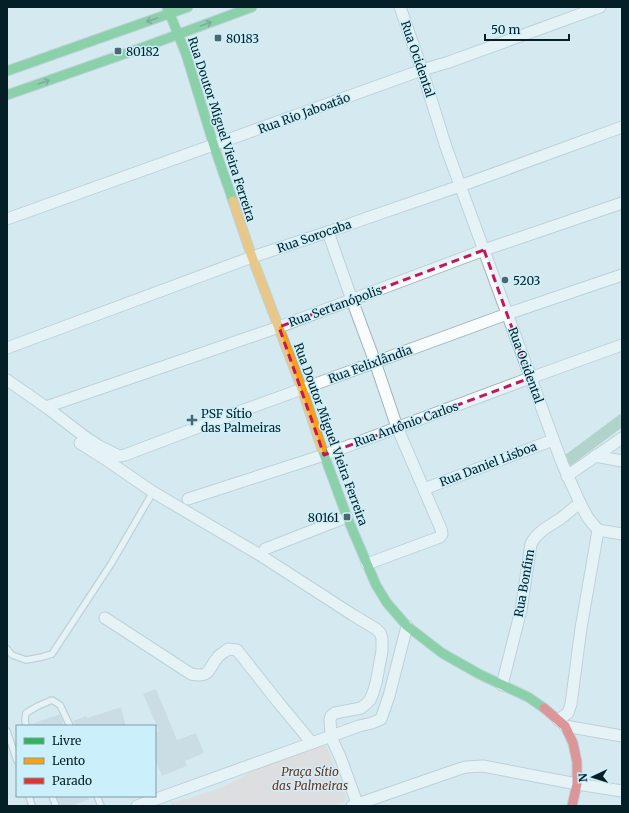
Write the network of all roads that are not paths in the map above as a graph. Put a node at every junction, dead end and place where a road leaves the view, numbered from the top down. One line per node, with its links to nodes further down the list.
1 (188, 7): 5 (main road)
2 (252, 7): 6 (main road, one-way to 2)
3 (400, 7): 7 (street, Rua Ocidental)
4 (600, 7): 7 (street, Rua Rio Jaboatão)
5 (169, 10): 6 (main road, Rua Doutor Miguel Vieira Ferreira); 8 (main road, one-way to 8)
6 (178, 34): 9 (main road, one-way to 6); 11 (main road, Rua Doutor Miguel Vieira Ferreira)
7 (422, 70): 11 (street, Rua Rio Jaboatão); 12 (street, Rua Ocidental)
8 (7, 71)
9 (7, 94)
10 (622, 127): 12 (street, Rua Sorocaba)
11 (214, 146): 14 (street, Rua Rio Jaboatão); 17 (main road, Rua Doutor Miguel Vieira Ferreira)
12 (460, 186): 15 (street, Rua Sorocaba); 16 (street, Rua Ocidental)
13 (622, 203): 16 (street, Rua Sertanópolis)
14 (7, 219)
15 (328, 232): 17 (street, Rua Sorocaba); 19 (street)
16 (484, 250): 19 (street, Rua Sertanópolis); 20 (street, Rua Ocidental)
17 (252, 257): 21 (main road, Rua Doutor Miguel Vieira Ferreira); 23 (street, Rua Sorocaba)
18 (622, 274): 20 (street, Rua Felixlândia)
19 (352, 300): 21 (street, Rua Sertanópolis); 24 (street)
20 (507, 314): 24 (street, Rua Felixlândia); 25 (street, Rua Ocidental)
21 (279, 327): 27 (main road, Rua Doutor Miguel Vieira Ferreira); 28 (street, Rua Sertanópolis)
22 (622, 345): 25 (street, Rua Antônio Carlos)
23 (7, 348)
24 (375, 362): 27 (street, Rua Felixlândia); 29 (street)
25 (530, 378): 29 (street, Rua Antônio Carlos); 31 (street, Rua Ocidental)
26 (7, 380): 28 (street)
27 (302, 389): 28 (street, Rua Felixlândia); 33 (main road, Rua Doutor Miguel Vieira Ferreira)
28 (46, 407)
29 (397, 427): 33 (street, Rua Antônio Carlos); 37 (street)
30 (622, 438): 34 (street)
31 (553, 440): 36 (street, Rua Ocidental); 37 (street, Rua Daniel Lisboa)
32 (80, 443): 38 (street)
33 (324, 455): 39 (street, Rua Antônio Carlos); 41 (main road, Rua Doutor Miguel Vieira Ferreira)
34 (595, 456): 35 (street); 36 (street)
35 (622, 461)
36 (568, 476): 40 (street, Rua Ocidental)
37 (424, 489): 45 (street)
38 (153, 492): 48 (lane); 55 (street)
39 (188, 500)
40 (580, 503): 42 (street, Rua Ocidental); 49 (street, Rua Bonfim)
41 (347, 517): 44 (street); 45 (main road, Rua Doutor Miguel Vieira Ferreira)
42 (598, 530): 43 (street); 50 (street)
43 (622, 534)
44 (265, 548)
45 (367, 564): 47 (main road, Rua Doutor Miguel Vieira Ferreira)
46 (105, 618): 56 (street)
47 (407, 626): 49 (main road, Rua Doutor Miguel Vieira Ferreira); 55 (street)
48 (7, 649)
49 (502, 685): 50 (main road, Rua Doutor Miguel Vieira Ferreira)
50 (561, 723): 54 (street); 58 (main road, Rua Doutor Miguel Vieira Ferreira)
51 (26, 725): 52 (lane)
52 (70, 725)
53 (7, 731): 57 (lane)
54 (622, 736)
55 (331, 737): 56 (street); 60 (street)
56 (312, 743): 61 (street)
57 (16, 758)
58 (577, 784): 59 (street); 60 (street); 62 (main road, Rua Doutor Miguel Vieira Ferreira)
59 (622, 791)
60 (356, 805)
61 (137, 806)
62 (572, 806)

